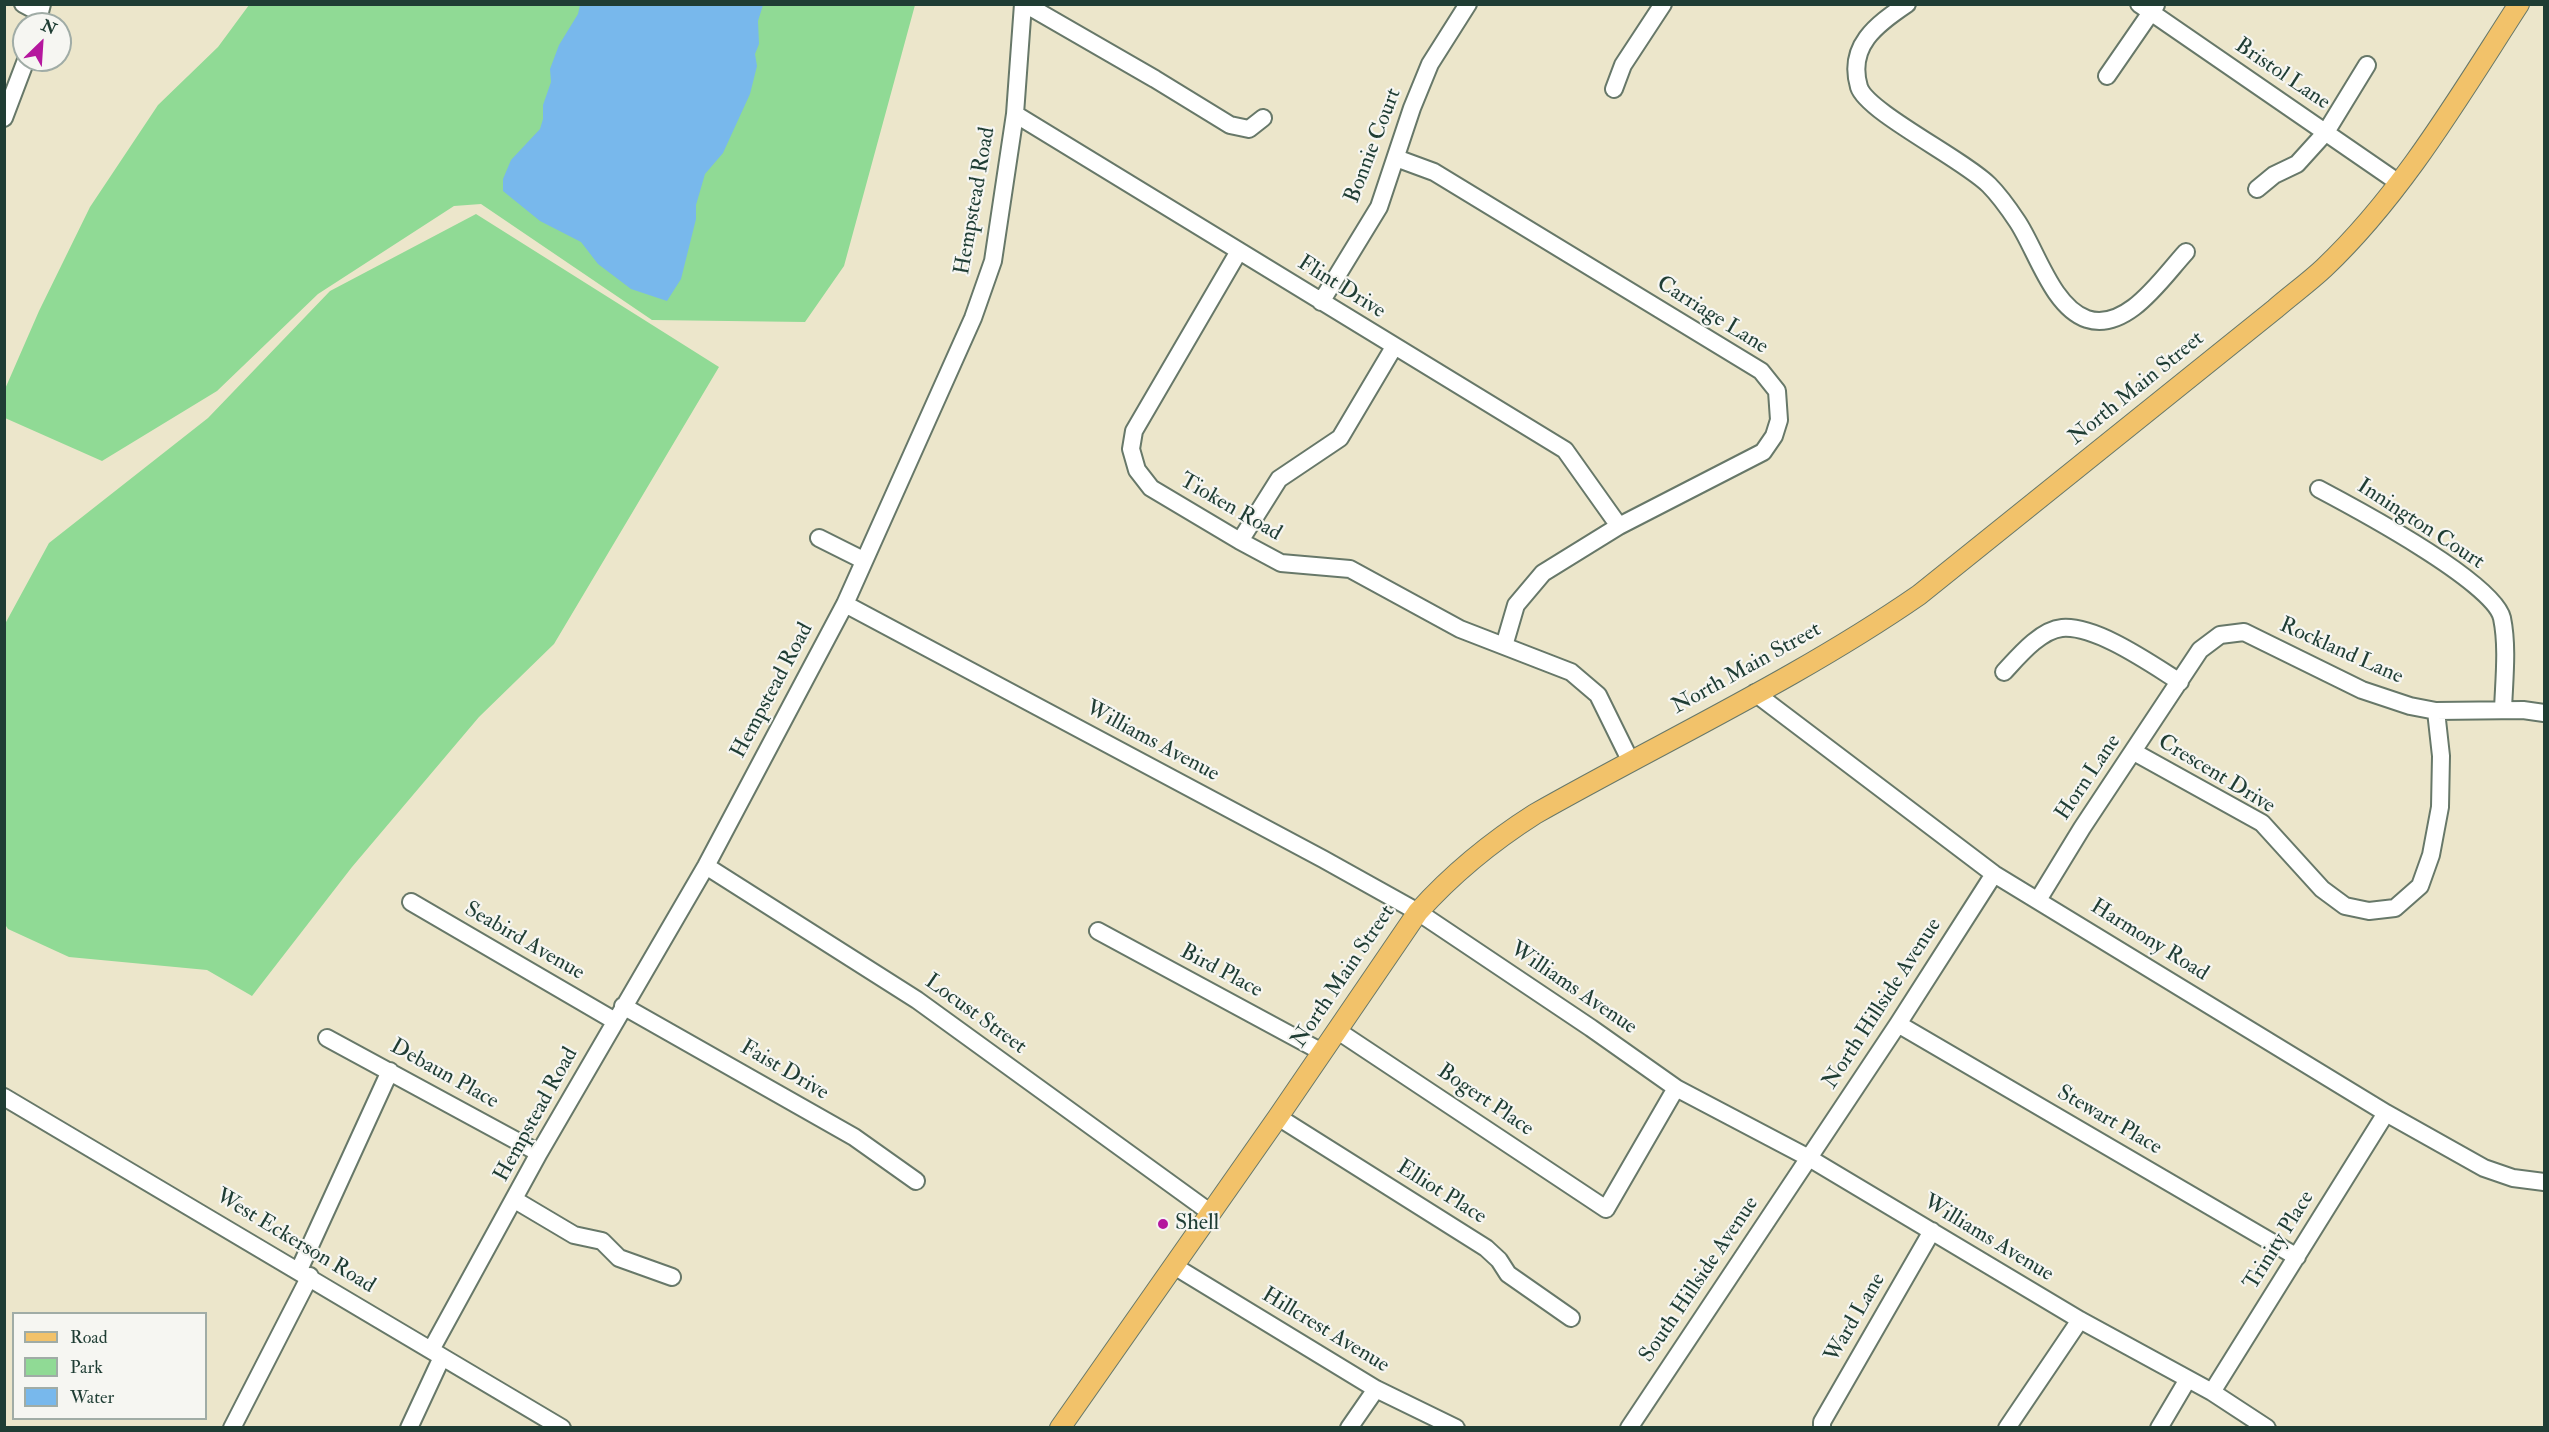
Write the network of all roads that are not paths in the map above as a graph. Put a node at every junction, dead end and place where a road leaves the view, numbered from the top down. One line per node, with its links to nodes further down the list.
1 (23, 4): 8 (street)
2 (1024, 4): 13 (street, Hempstead Road); 15 (street, Hempstead Road)
3 (1468, 4): 17 (street, Bonnie Court)
4 (1663, 4): 12 (street)
5 (1906, 4): 21 (street)
6 (2519, 4): 18 (main road, North Main Street)
7 (2149, 7): 11 (street); 16 (street, Bristol Lane)
8 (37, 12)
9 (2367, 65): 16 (street)
10 (21, 72): 14 (street)
11 (2107, 76)
12 (1614, 89)
13 (1015, 114): 20 (street, Flint Drive); 28 (street, Hempstead Road)
14 (4, 118)
15 (1263, 118)
16 (2326, 132): 18 (street, Bristol Lane); 19 (street)
17 (1396, 158): 22 (street, Bonnie Court); 25 (street, Carriage Lane)
18 (2399, 183): 33 (main road, North Main Street)
19 (2257, 189)
20 (1239, 251): 22 (street, Flint Drive); 27 (street, Tioken Road)
21 (2186, 252)
22 (1321, 302): 23 (street, Flint Drive)
23 (1394, 347): 25 (street, Flint Drive); 27 (street)
24 (2319, 489): 34 (street, Innington Court)
25 (1618, 526): 30 (street, Carriage Lane)
26 (819, 538): 28 (street)
27 (1240, 541): 30 (street, Tioken Road)
28 (863, 560): 29 (street, Hempstead Road)
29 (845, 604): 39 (street, Hempstead Road); 43 (street, Williams Avenue)
30 (1504, 646): 38 (street, Tioken Road)
31 (2004, 672): 32 (street)
32 (2180, 682): 35 (street, Rockland Lane); 37 (street, Horn Lane)
33 (1755, 693): 38 (main road, North Main Street); 40 (street, Harmony Road)
34 (2503, 710): 35 (street, Rockland Lane); 36 (street, Rockland Lane)
35 (2436, 711): 37 (street, Crescent Drive)
36 (2544, 713)
37 (2134, 752): 41 (street, Horn Lane)
38 (1630, 760): 43 (main road, North Main Street)
39 (705, 866): 45 (street, Hempstead Road); 60 (street, Locust Street)
40 (1994, 874): 41 (street, Harmony Road); 46 (street, North Hillside Avenue)
41 (2038, 900): 53 (street, Harmony Road)
42 (411, 902): 45 (street, Seabird Avenue)
43 (1418, 912): 47 (main road, North Main Street); 51 (street, Williams Avenue)
44 (1098, 931): 49 (street, Bird Place)
45 (619, 1014): 55 (street, Hempstead Road); 57 (street, Faist Drive)
46 (1898, 1024): 56 (street, North Hillside Avenue); 62 (street, Stewart Place)
47 (1338, 1031): 49 (main road, North Main Street); 51 (street, Bogert Place)
48 (327, 1038): 50 (street, Debaun Place)
49 (1322, 1052): 54 (main road, North Main Street)
50 (390, 1071): 55 (street, Debaun Place); 64 (street)
51 (1676, 1088): 56 (street, Williams Avenue)
52 (4, 1097): 64 (street, West Eckerson Road)
53 (2386, 1113): 58 (street, Harmony Road); 62 (street, Trinity Place)
54 (1278, 1117): 60 (main road, North Main Street); 66 (street, Elliot Place)
55 (539, 1153): 59 (street, Hempstead Road)
56 (1809, 1158): 61 (street, Williams Avenue); 78 (street, South Hillside Avenue)
57 (916, 1181)
58 (2544, 1182)
59 (515, 1200): 65 (street); 68 (street, Hempstead Road)
60 (1211, 1213): 63 (main road, North Main Street)
61 (1932, 1231): 67 (street, Williams Avenue); 79 (street, Ward Lane)
62 (2297, 1257): 71 (street, Trinity Place)
63 (1174, 1266): 70 (street, Hillcrest Avenue); 75 (main road, North Main Street)
64 (305, 1273): 68 (street, West Eckerson Road); 72 (street)
65 (672, 1277)
66 (1571, 1318)
67 (2080, 1320): 69 (street, Williams Avenue); 80 (street)
68 (437, 1353): 73 (street, Hempstead Road); 74 (street, West Eckerson Road)
69 (2188, 1379): 71 (street, Williams Avenue); 81 (street)
70 (1376, 1389): 76 (street); 77 (street, Hillcrest Avenue)
71 (2212, 1392): 82 (street, Williams Avenue)
72 (232, 1428)
73 (409, 1428)
74 (562, 1428)
75 (1060, 1428)
76 (1349, 1428)
77 (1456, 1428)
78 (1629, 1428)
79 (1822, 1428)
80 (2007, 1428)
81 (2159, 1428)
82 (2267, 1428)

